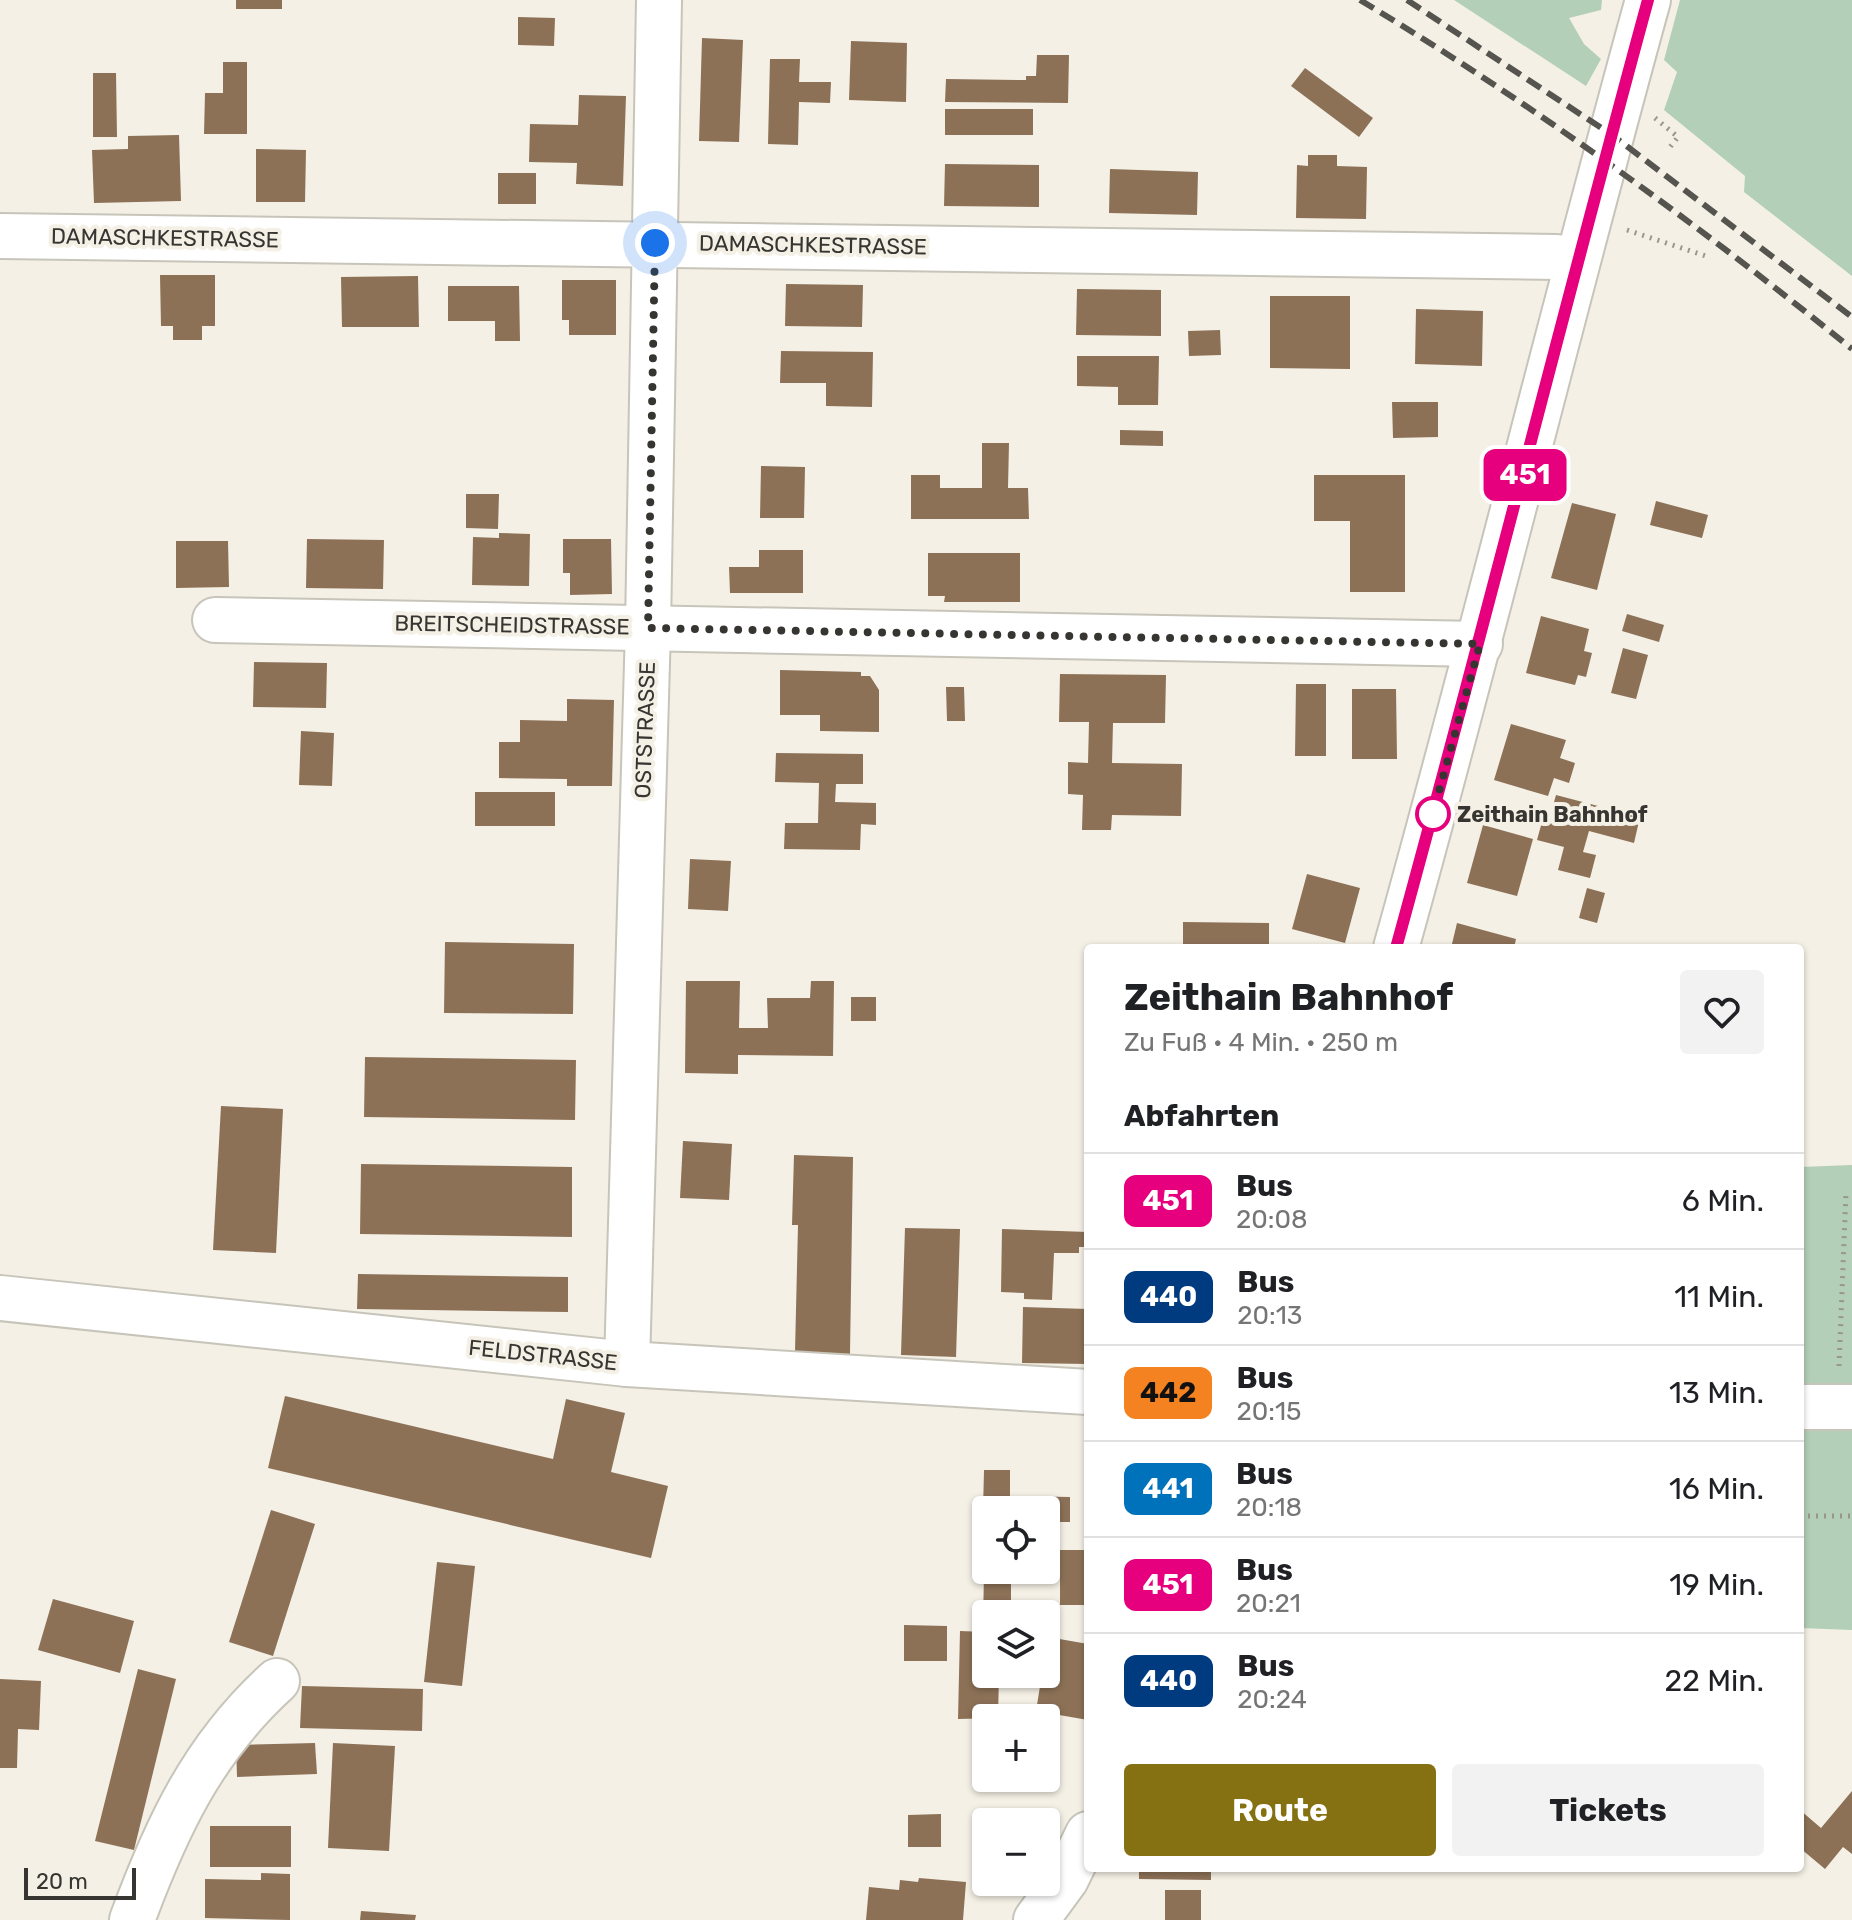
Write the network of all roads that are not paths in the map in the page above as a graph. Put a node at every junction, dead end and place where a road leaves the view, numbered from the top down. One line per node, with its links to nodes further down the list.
1 (659, 0): 4 (street, OSTSTRASSE)
2 (1648, 0): 5 (street)
3 (0, 236): 4 (street, DAMASCHKESTRASSE)
4 (655, 243): 5 (street, DAMASCHKESTRASSE); 7 (street, OSTSTRASSE)
5 (1577, 261): 8 (street)
6 (215, 620): 7 (street, BREITSCHEIDSTRASSE)
7 (648, 628): 8 (street, BREITSCHEIDSTRASSE); 11 (street, OSTSTRASSE)
8 (1480, 644): 9 (street)
9 (1397, 944)
10 (0, 1298): 11 (street, FELDSTRASSE)
11 (627, 1364): 12 (street, FELDSTRASSE)
12 (1084, 1392)
13 (277, 1681): 15 (street)
14 (1084, 1842): 16 (street)
15 (132, 1920)
16 (1036, 1920)

